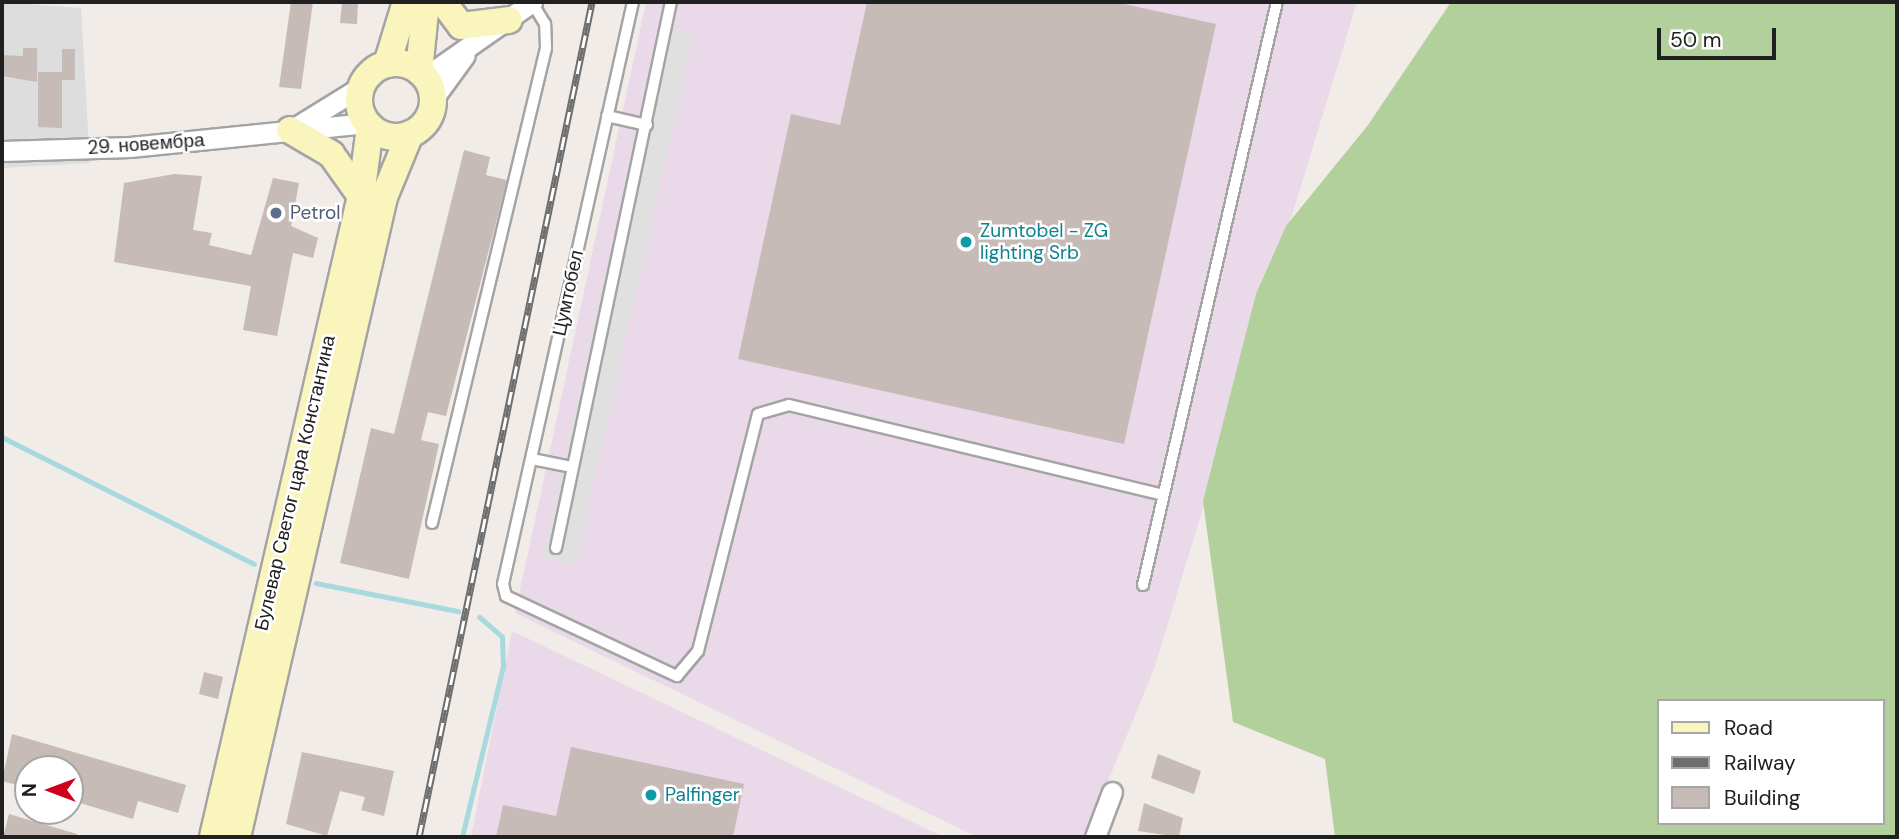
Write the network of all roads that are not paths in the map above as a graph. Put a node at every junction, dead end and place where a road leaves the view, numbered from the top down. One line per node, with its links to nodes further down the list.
1 (406, 2): 9 (main road)
2 (426, 2): 10 (main road)
3 (443, 2): 8 (main road)
4 (532, 2): 8 (street); 22 (lane)
5 (633, 2): 12 (lane, Цумтобел)
6 (671, 2): 14 (lane)
7 (1277, 2): 21 (lane)
8 (509, 20): 10 (street)
9 (387, 64): 10 (main road); 11 (main road)
10 (426, 82): 16 (main road)
11 (362, 86): 13 (main road); 15 (street, 29. новембра)
12 (607, 116): 14 (lane); 19 (lane, Цумтобел)
13 (368, 125): 15 (street, 29. новембра); 16 (main road); 18 (main road, Булевар Светог цара Константина)
14 (647, 125): 20 (lane)
15 (290, 130): 17 (street, 29. новембра); 18 (main road)
16 (411, 134): 27 (main road, Булевар Светог цара Константина)
17 (2, 151)
18 (361, 196): 26 (main road, Булевар Светог цара Константина)
19 (532, 459): 20 (lane); 21 (lane, Цумтобел)
20 (572, 467): 23 (lane)
21 (1160, 494): 24 (lane)
22 (432, 523)
23 (556, 548)
24 (1143, 585)
25 (1112, 792): 28 (street)
26 (213, 837)
27 (237, 837)
28 (1094, 837)

